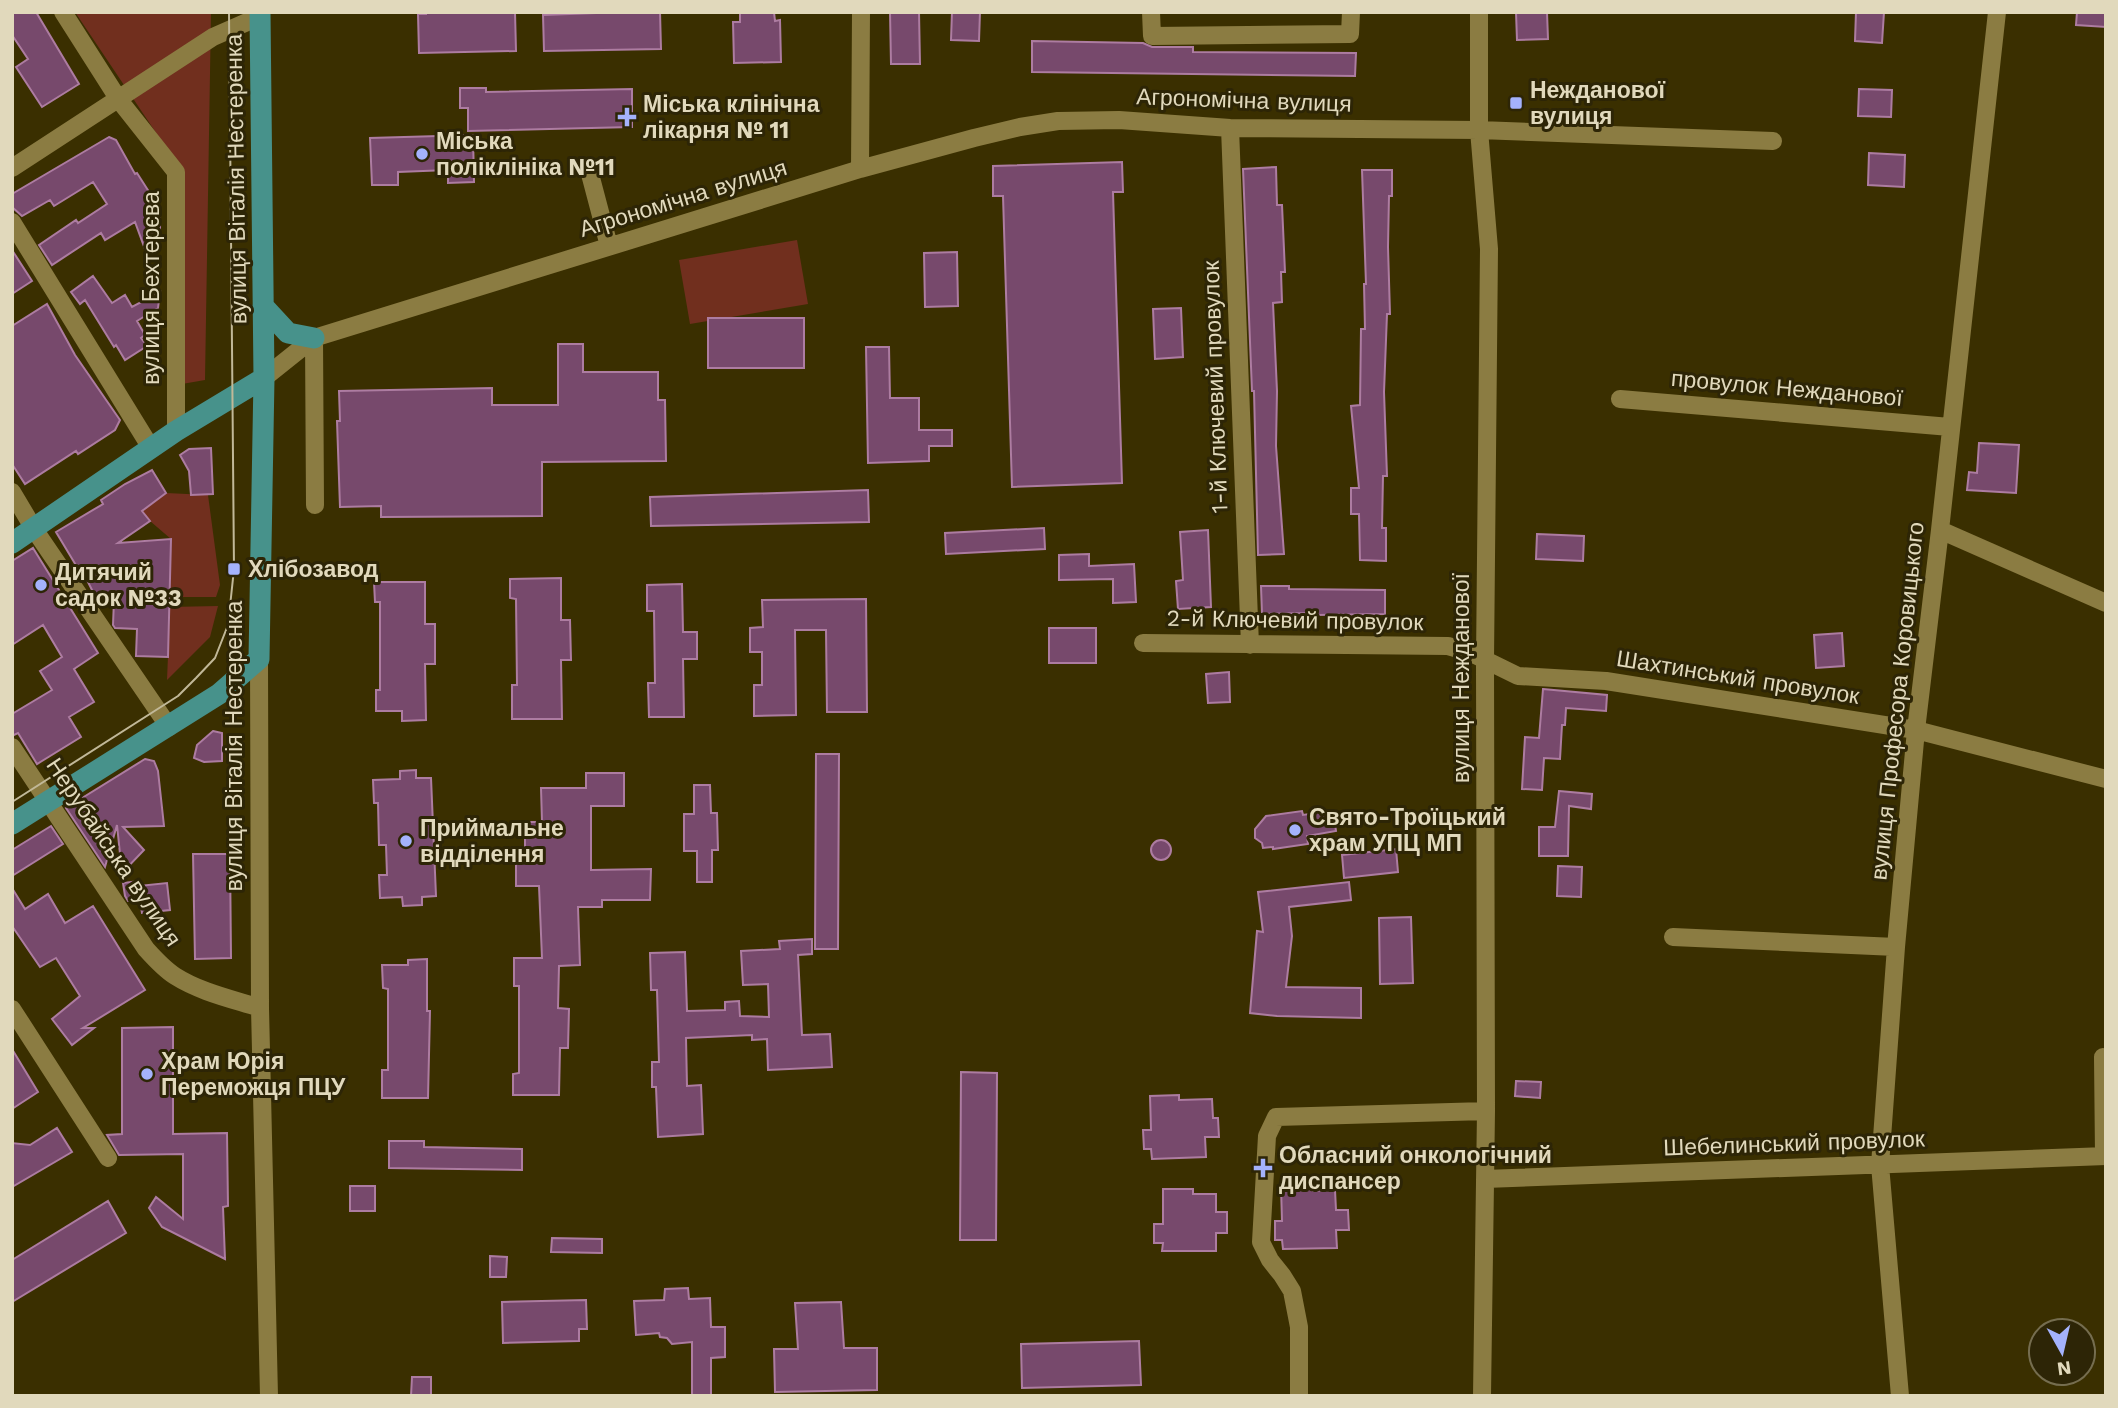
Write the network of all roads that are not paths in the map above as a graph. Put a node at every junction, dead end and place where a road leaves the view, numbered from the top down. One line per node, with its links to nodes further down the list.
1 (63, 12): 8 (street, вулиця Бехтерєва)
2 (861, 12): 13 (street)
3 (1152, 12): 4 (street)
4 (1351, 12)
5 (1479, 12): 10 (street)
6 (1997, 12): 21 (street, вулиця Професора Коровицького)
7 (260, 14): 8 (street); 17 (main road, вулиця Віталія Нестеренка)
8 (119, 100): 12 (street); 22 (street, вулиця Бехтерєва)
9 (1230, 128): 10 (street, Агрономічна вулиця); 13 (street, Агрономічна вулиця); 31 (street, 1-й Ключевий провулок)
10 (1479, 130): 11 (street, Агрономічна вулиця); 33 (street, вулиця Нежданової)
11 (1773, 141)
12 (12, 168)
13 (860, 169): 16 (street, Агрономічна вулиця)
14 (590, 174): 16 (street)
15 (12, 222): 23 (street)
16 (610, 246): 18 (street, Агрономічна вулиця)
17 (263, 306): 18 (main road); 19 (main road, вулиця Віталія Нестеренка)
18 (314, 338): 19 (street, Агрономічна вулиця); 25 (street)
19 (264, 378): 22 (main road); 32 (main road, вулиця Віталія Нестеренка)
20 (1620, 399): 21 (street, провулок Нежданової)
21 (1950, 427): 27 (street, вулиця Професора Коровицького)
22 (176, 431): 23 (main road)
23 (151, 448): 26 (main road)
24 (12, 492): 26 (street)
25 (316, 505)
26 (34, 529): 28 (main road); 34 (street)
27 (1940, 530): 29 (street); 35 (street, вулиця Професора Коровицького)
28 (12, 543)
29 (2106, 603)
30 (1143, 643): 31 (street, 2-й Ключевий провулок)
31 (1250, 645): 33 (street, 2-й Ключевий провулок)
32 (259, 659): 34 (main road); 42 (street, вулиця Віталія Нестеренка)
33 (1485, 661): 35 (street, Шахтинський провулок); 45 (street, вулиця Нежданової)
34 (169, 727): 38 (main road)
35 (1916, 730): 37 (street, Шахтинський провулок); 41 (street, вулиця Професора Коровицького)
36 (12, 747): 38 (street, Нерубайська вулиця)
37 (2106, 779)
38 (48, 801): 39 (main road); 42 (street, Нерубайська вулиця)
39 (12, 824)
40 (1673, 937): 41 (street)
41 (1896, 947): 48 (street, вулиця Професора Коровицького)
42 (260, 1008): 50 (street, вулиця Віталія Нестеренка)
43 (12, 1009): 47 (street)
44 (2103, 1057): 46 (street)
45 (1486, 1111): 49 (street, вулиця Нежданової); 51 (street)
46 (2105, 1156): 48 (street, Шебелинський провулок)
47 (108, 1158)
48 (1880, 1165): 49 (street, Шебелинський провулок); 53 (street, вулиця Професора Коровицького)
49 (1485, 1179): 52 (street, вулиця Нежданової)
50 (269, 1396)
51 (1299, 1396)
52 (1482, 1396)
53 (1900, 1396)

